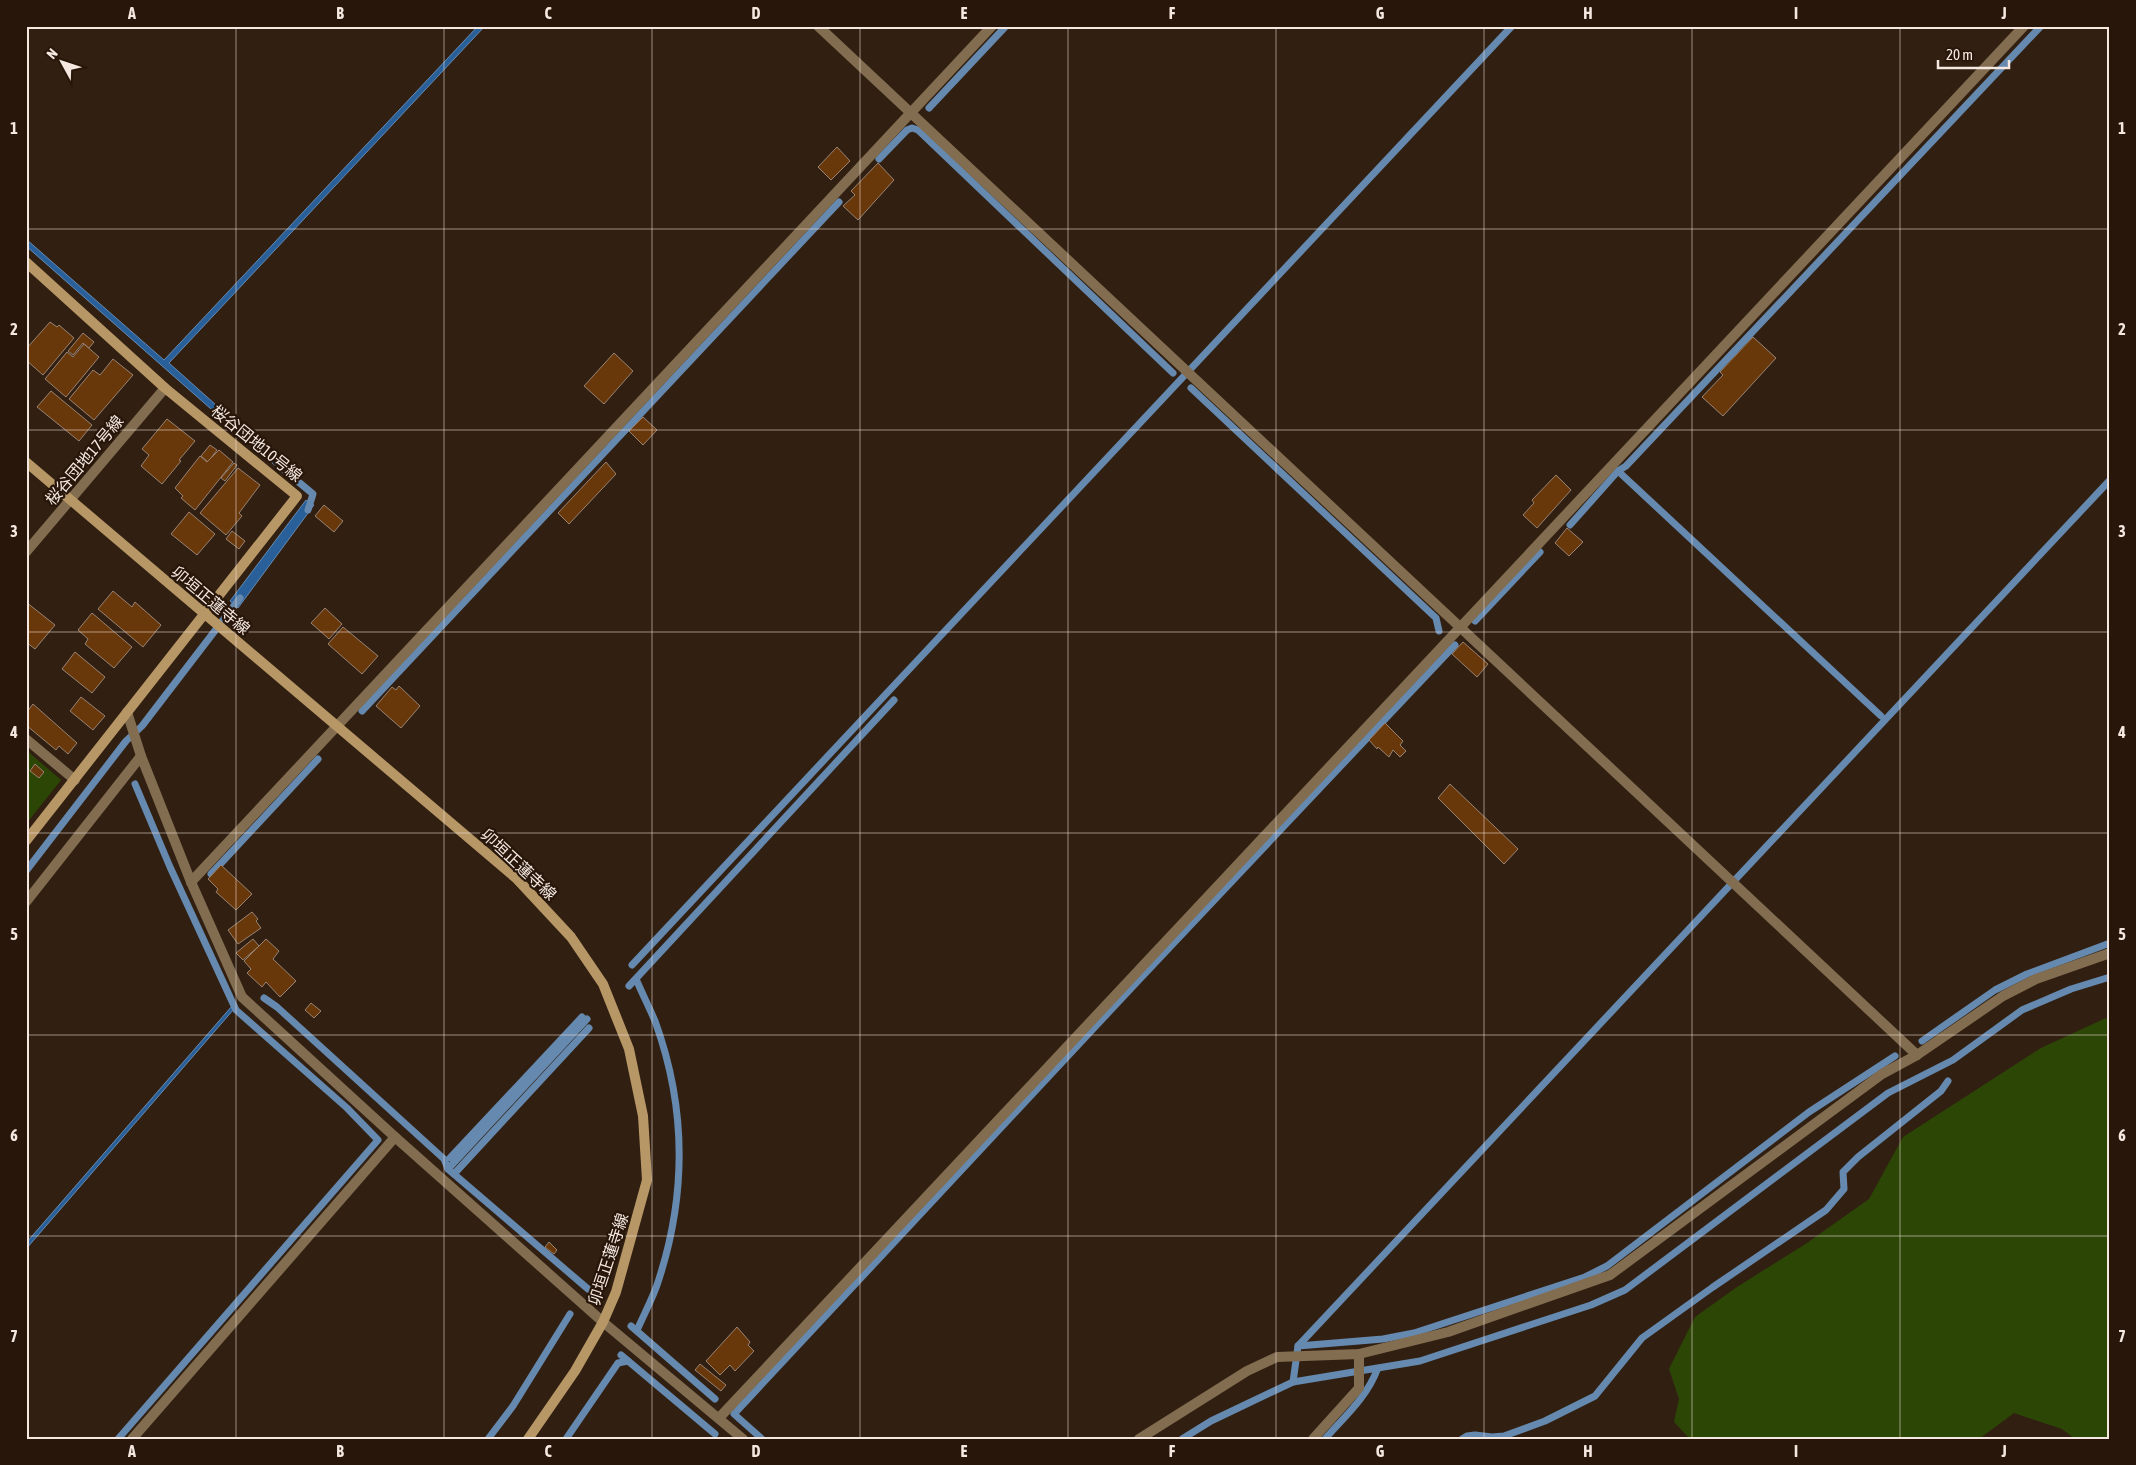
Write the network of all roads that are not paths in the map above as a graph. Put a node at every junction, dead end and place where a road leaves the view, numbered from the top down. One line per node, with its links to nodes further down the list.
1 (818, 26): 4 (street)
2 (992, 26): 4 (street)
3 (2024, 26): 11 (street)
4 (910, 113): 11 (street); 13 (street)
5 (26, 262): 6 (main road, 桜谷団地10号線)
6 (165, 388): 8 (street, 桜谷団地17号線); 10 (main road, 桜谷団地10号線)
7 (26, 462): 8 (main road, 卯垣正蓮寺線)
8 (70, 500): 9 (street, 桜谷団地17号線); 10 (main road, 卯垣正蓮寺線)
9 (26, 552)
10 (204, 614): 12 (main road, 桜谷団地10号線); 13 (main road, 卯垣正蓮寺線)
11 (1460, 628): 21 (street); 25 (street)
12 (127, 712): 15 (street); 16 (main road, 桜谷団地10号線)
13 (337, 726): 18 (street); 23 (main road, 卯垣正蓮寺線)
14 (26, 739): 16 (street)
15 (141, 756): 18 (street); 19 (street)
16 (74, 780): 17 (main road, 桜谷団地10号線)
17 (26, 842)
18 (191, 882): 22 (street)
19 (26, 902)
20 (2110, 954): 21 (street)
21 (1916, 1055): 24 (street)
22 (395, 1137): 23 (street); 26 (street)
23 (603, 1322): 25 (street); 27 (main road, 卯垣正蓮寺線)
24 (1358, 1354): 29 (street); 30 (street)
25 (720, 1418): 28 (street)
26 (132, 1439)
27 (528, 1439)
28 (744, 1439)
29 (1139, 1439)
30 (1313, 1439)

